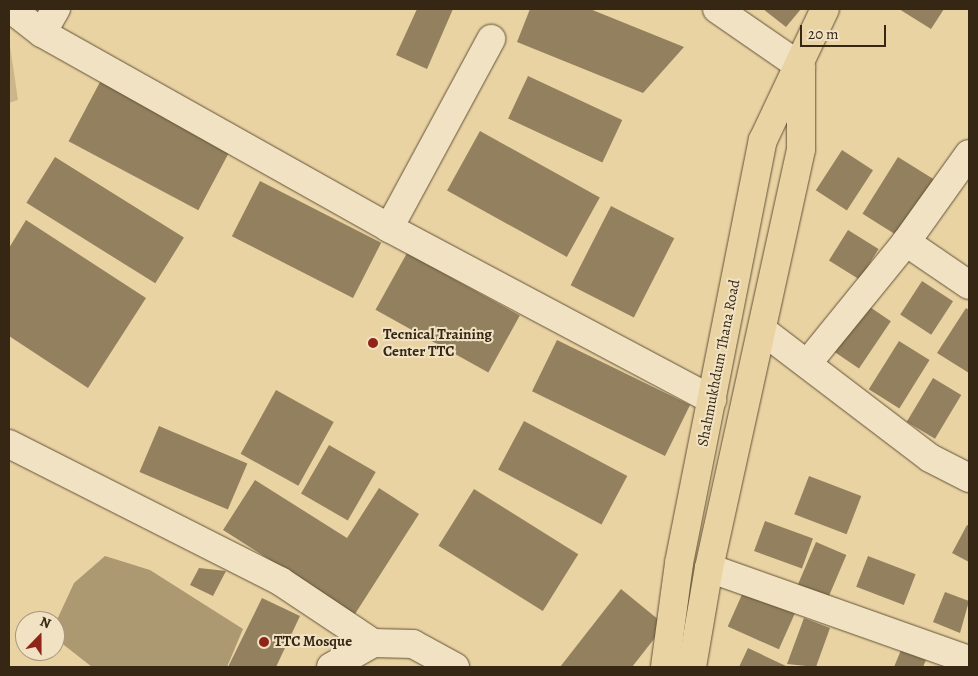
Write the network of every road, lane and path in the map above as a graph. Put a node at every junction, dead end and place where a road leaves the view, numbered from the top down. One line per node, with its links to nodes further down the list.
1 (11, 9): 5 (street)
2 (56, 9): 5 (street)
3 (717, 9): 7 (street)
4 (824, 9): 7 (main road, Shahmukhdum Thana Road)
5 (42, 33): 9 (street)
6 (491, 39): 9 (street)
7 (801, 67): 12 (main road, Shahmukhdum Thana Road); 14 (main road, Shahmukhdum Thana Road)
8 (969, 154): 10 (street)
9 (389, 228): 14 (street)
10 (906, 242): 11 (street); 13 (street)
11 (969, 285)
12 (762, 330): 13 (street); 17 (main road, Shahmukhdum Thana Road)
13 (807, 364): 16 (street)
14 (712, 400): 22 (main road, Shahmukhdum Thana Road)
15 (9, 444): 18 (street)
16 (969, 478)
17 (708, 568): 19 (street); 23 (main road, Shahmukhdum Thana Road)
18 (373, 643): 20 (street); 21 (street)
19 (969, 660)
20 (331, 667)
21 (455, 667)
22 (665, 667)
23 (692, 667)

